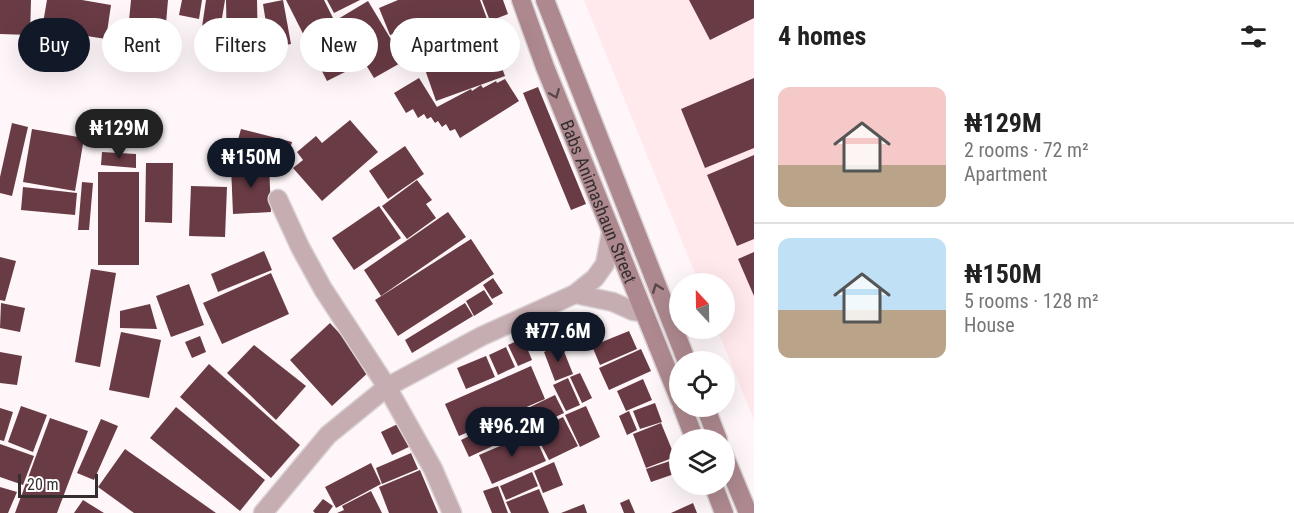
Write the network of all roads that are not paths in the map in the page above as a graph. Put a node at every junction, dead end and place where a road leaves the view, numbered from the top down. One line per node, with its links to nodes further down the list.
1 (521, 0): 4 (main road, Babs Animashaun Street, one-way to 4)
2 (545, 0): 7 (main road, Babs Animashaun Street, one-way to 2)
3 (278, 199): 9 (street)
4 (611, 233): 5 (street); 6 (main road, Babs Animashaun Street)
5 (575, 294): 6 (street); 9 (street)
6 (644, 313): 8 (main road, Babs Animashaun Street)
7 (683, 351)
8 (669, 374)
9 (387, 387): 12 (street); 13 (street)
10 (735, 482): 15 (main road)
11 (717, 495): 14 (main road)
12 (263, 513)
13 (452, 513)
14 (724, 513)
15 (748, 513)

